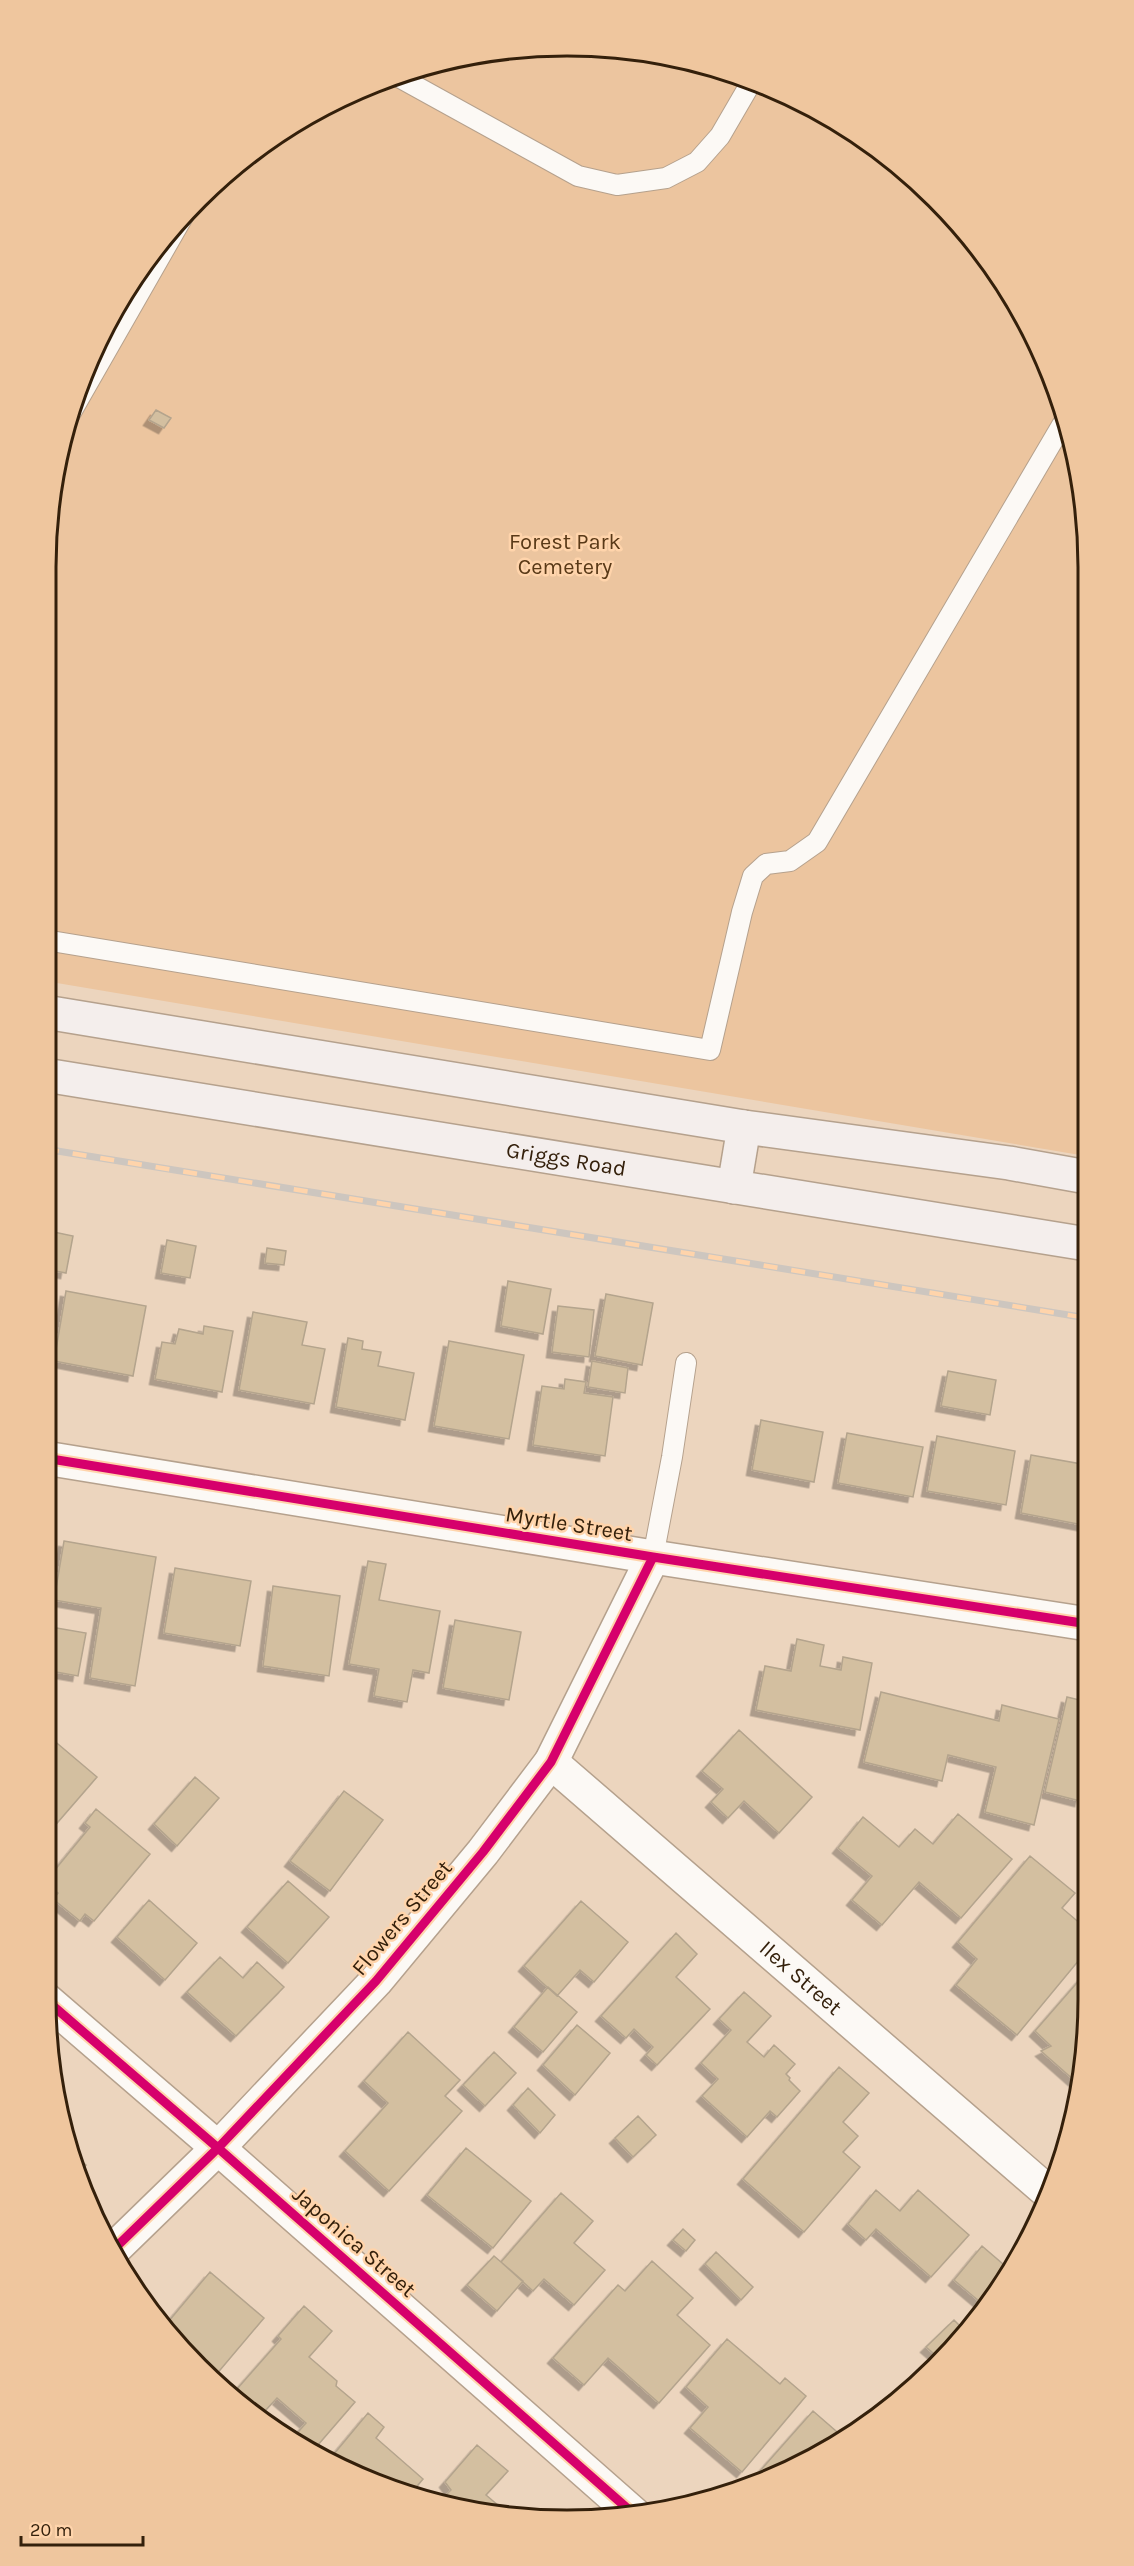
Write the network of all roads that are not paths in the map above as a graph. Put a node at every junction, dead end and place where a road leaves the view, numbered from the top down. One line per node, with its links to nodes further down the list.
1 (407, 82): 2 (lane)
2 (748, 89)
3 (158, 261): 4 (lane)
4 (93, 374)
5 (1059, 430): 6 (lane)
6 (56, 942)
7 (56, 1014): 9 (main road)
8 (56, 1077): 11 (main road, Griggs Road)
9 (744, 1127): 10 (main road); 11 (main road)
10 (1078, 1176)
11 (734, 1187): 12 (main road, Griggs Road)
12 (1078, 1243)
13 (686, 1363): 15 (lane)
14 (56, 1460): 15 (street, Myrtle Street)
15 (653, 1557): 16 (street, Myrtle Street); 17 (street, Flowers Street)
16 (1078, 1622)
17 (551, 1762): 19 (street, Flowers Street); 20 (street, Ilex Street)
18 (56, 2009): 19 (street, Japonica Street)
19 (218, 2148): 21 (street, Flowers Street); 22 (street, Japonica Street)
20 (1043, 2187)
21 (119, 2245)
22 (625, 2507)

